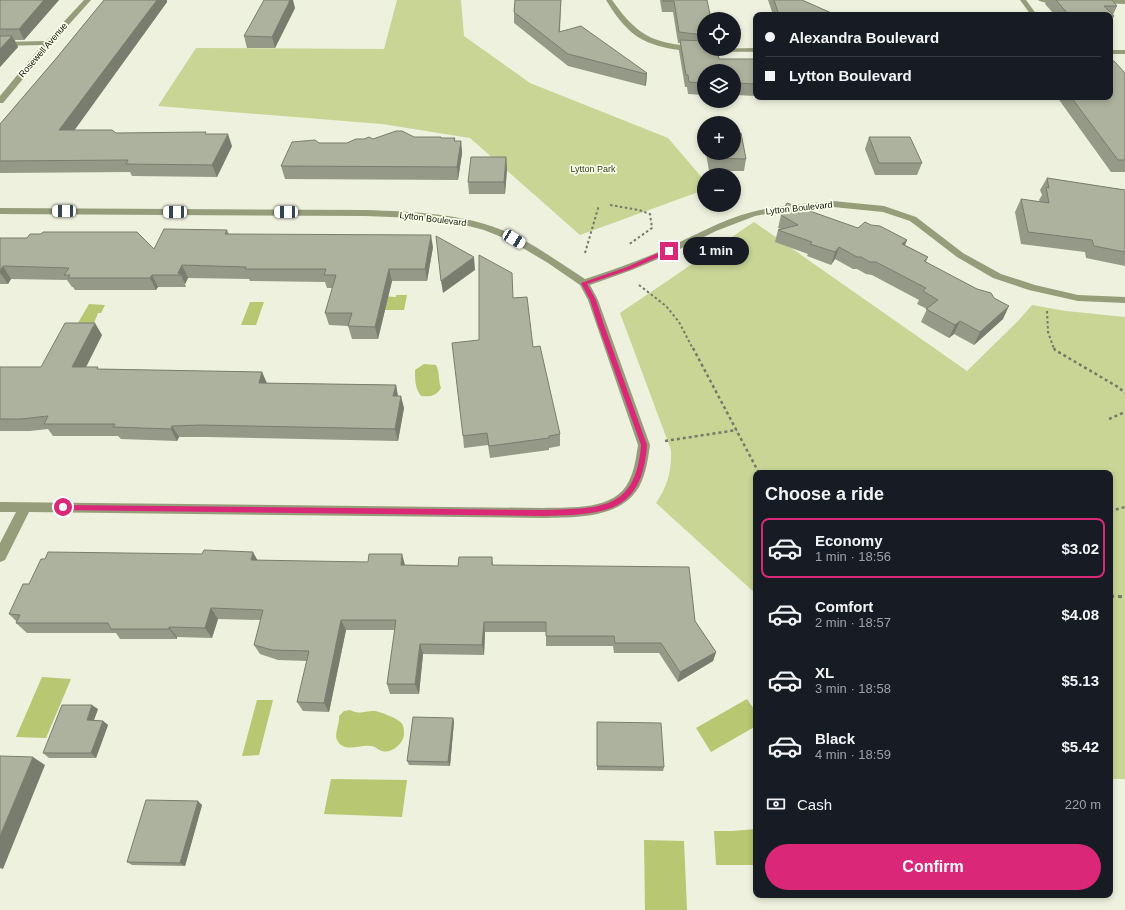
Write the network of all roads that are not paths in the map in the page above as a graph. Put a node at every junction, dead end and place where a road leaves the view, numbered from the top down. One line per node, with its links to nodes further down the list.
1 (88, 0): 9 (street, Rosewell Avenue)
2 (610, 0): 11 (street)
3 (1023, 0): 8 (street)
4 (1041, 0): 5 (street)
5 (1071, 1)
6 (1093, 1): 7 (street)
7 (1125, 2)
8 (1032, 12)
9 (48, 43): 10 (street); 16 (street, Rosewell Avenue)
10 (0, 44)
11 (697, 48)
12 (741, 50): 13 (street)
13 (753, 50)
14 (1113, 52): 15 (street)
15 (1125, 52)
16 (0, 102)
17 (0, 211): 18 (street, Lytton Boulevard)
18 (584, 283): 19 (street, Lytton Boulevard); 21 (street)
19 (1125, 300)
20 (0, 507): 21 (street)
21 (24, 507): 22 (street)
22 (0, 556)

